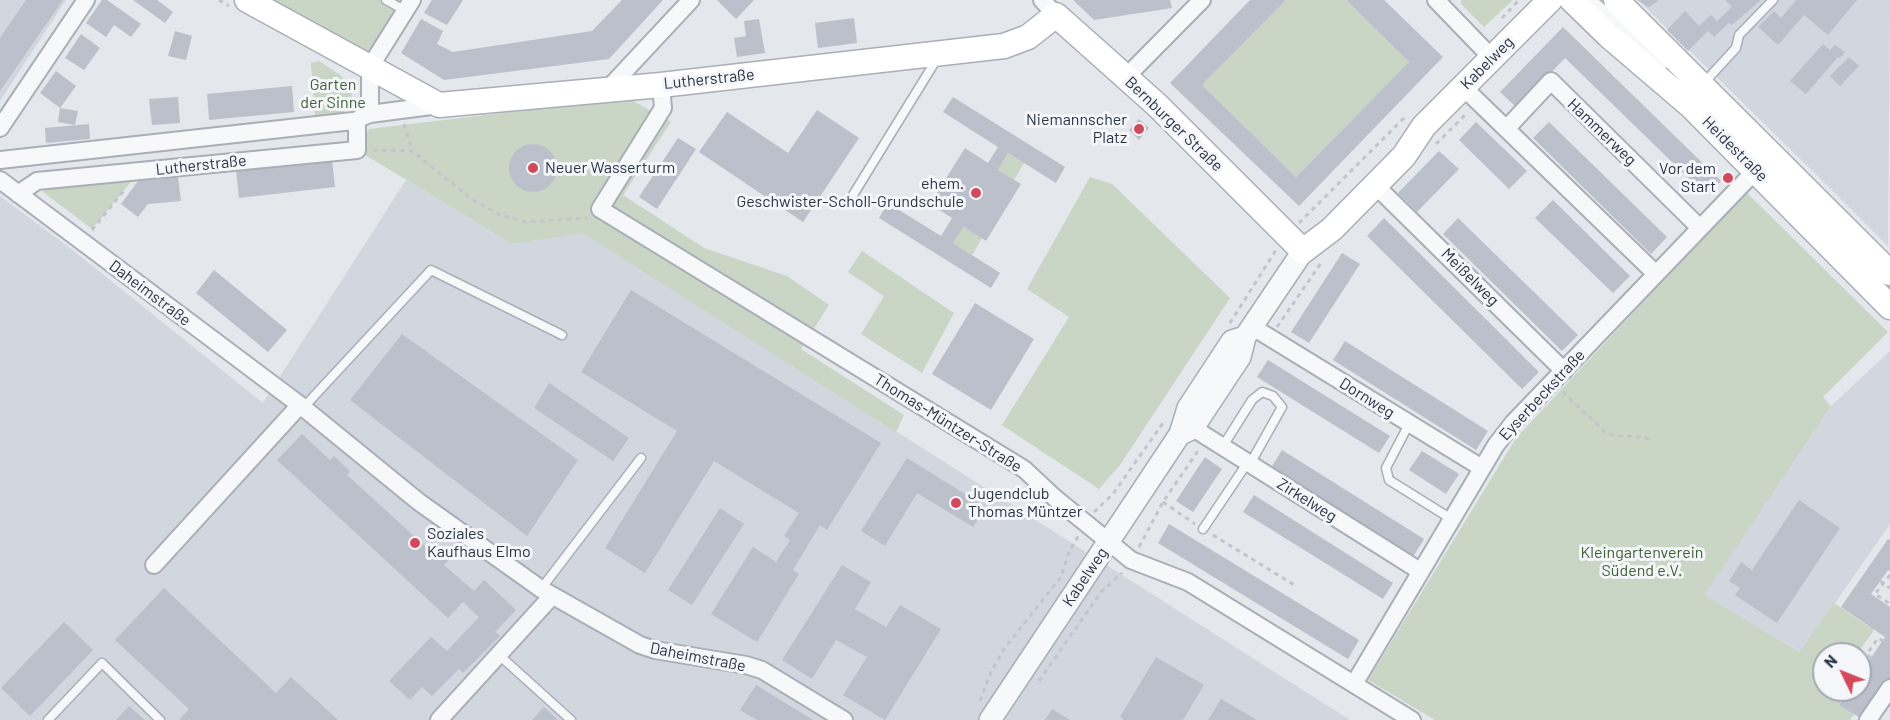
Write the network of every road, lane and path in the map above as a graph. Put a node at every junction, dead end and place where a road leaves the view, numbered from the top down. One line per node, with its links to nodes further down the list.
1 (86, 0): 28 (street)
2 (247, 0): 17 (main road)
3 (386, 0): 13 (lane)
4 (691, 0): 21 (street)
5 (1202, 0): 18 (street)
6 (1436, 0): 16 (street)
7 (1550, 0): 16 (main road, Kabelweg)
8 (1572, 0): 34 (main road, Heidestraße)
9 (1582, 0): 48 (lane)
10 (1593, 0): 47 (lane)
11 (1616, 0): 20 (main road, Heidestraße)
12 (1773, 0): 20 (lane)
13 (409, 5): 17 (street)
14 (1049, 7): 15 (main road, Lutherstraße); 18 (main road, Bernburger Straße)
15 (940, 54): 19 (main road, Lutherstraße); 39 (lane)
16 (1492, 58): 22 (main road, Kabelweg)
17 (370, 67): 23 (main road); 25 (street)
18 (1126, 77): 43 (main road, Bernburger Straße)
19 (661, 85): 21 (main road, Lutherstraße); 40 (street)
20 (1702, 85): 45 (main road, Heidestraße)
21 (608, 90): 23 (main road, Lutherstraße)
22 (1471, 94): 27 (main road, Kabelweg); 29 (street); 32 (path)
23 (438, 105): 24 (street, Lutherstraße)
24 (400, 111): 25 (street, Lutherstraße); 31 (path)
25 (370, 114): 26 (street, Lutherstraße)
26 (353, 122): 30 (street); 33 (street, Lutherstraße)
27 (1424, 126): 36 (main road, Kabelweg); 43 (main road, Kabelweg)
28 (0, 128)
29 (1506, 129): 41 (street, Hammerweg); 46 (street)
30 (357, 150): 31 (path); 38 (street, Lutherstraße)
31 (412, 151): 40 (path)
32 (1428, 152)
33 (0, 160)
34 (1756, 170): 41 (street, Eyserbeckstraße); 49 (main road, Heidestraße)
35 (0, 180): 38 (street, Daheimstraße)
36 (1375, 184): 43 (main road, Kabelweg); 53 (street, Meißelweg)
37 (126, 189): 42 (path)
38 (18, 194): 42 (street, Daheimstraße)
39 (853, 195)
40 (600, 208): 65 (street, Thomas-Müntzer-Straße)
41 (1700, 228): 46 (street, Eyserbeckstraße)
42 (82, 242): 54 (street, Daheimstraße)
43 (1295, 242): 50 (street, Kabelweg); 50 (path)
44 (1326, 258): 52 (path)
45 (1890, 273)
46 (1656, 274): 53 (street, Eyserbeckstraße)
47 (1890, 284)
48 (1890, 294)
49 (1890, 307)
50 (1241, 330): 52 (street, Dornweg); 57 (street, Kabelweg)
51 (562, 335): 54 (lane)
52 (1270, 337): 56 (street, Dornweg)
53 (1559, 377): 58 (path); 62 (street, Eyserbeckstraße)
54 (302, 407): 69 (street); 75 (street, Daheimstraße)
55 (1170, 414): 65 (path)
56 (1409, 424): 62 (street, Dornweg); 64 (lane)
57 (1194, 433): 59 (street, Zirkelweg); 63 (path); 67 (street, Kabelweg)
58 (1650, 440)
59 (1223, 446): 61 (street, Zirkelweg); 61 (lane)
60 (641, 458): 75 (lane)
61 (1249, 463): 66 (lane); 70 (street, Zirkelweg)
62 (1482, 468): 64 (street, Eyserbeckstraße)
63 (1163, 502): 66 (path); 68 (path)
64 (1453, 520): 70 (street, Eyserbeckstraße)
65 (1086, 523): 67 (street, Thomas-Müntzer-Straße); 83 (path)
66 (1203, 530): 73 (path)
67 (1109, 542): 68 (street, Thomas-Müntzer-Straße); 83 (street, Kabelweg)
68 (1131, 560): 80 (street, Thomas-Müntzer-Straße); 82 (path)
69 (154, 565)
70 (1420, 571): 80 (street, Eyserbeckstraße)
71 (1890, 575): 72 (path)
72 (1881, 582): 74 (path); 76 (path)
73 (1296, 586)
74 (1890, 588)
75 (546, 592): 79 (street); 88 (street, Daheimstraße)
76 (1890, 604)
77 (1883, 641): 78 (path)
78 (1872, 647)
79 (499, 655): 86 (street); 87 (lane)
80 (1354, 684): 89 (street, Thomas-Müntzer-Straße)
81 (1890, 688): 90 (street)
82 (1033, 690)
83 (984, 712)
84 (48, 720): 85 (lane)
85 (160, 720)
86 (439, 720)
87 (571, 720)
88 (844, 720)
89 (1412, 720)
90 (1868, 720)

